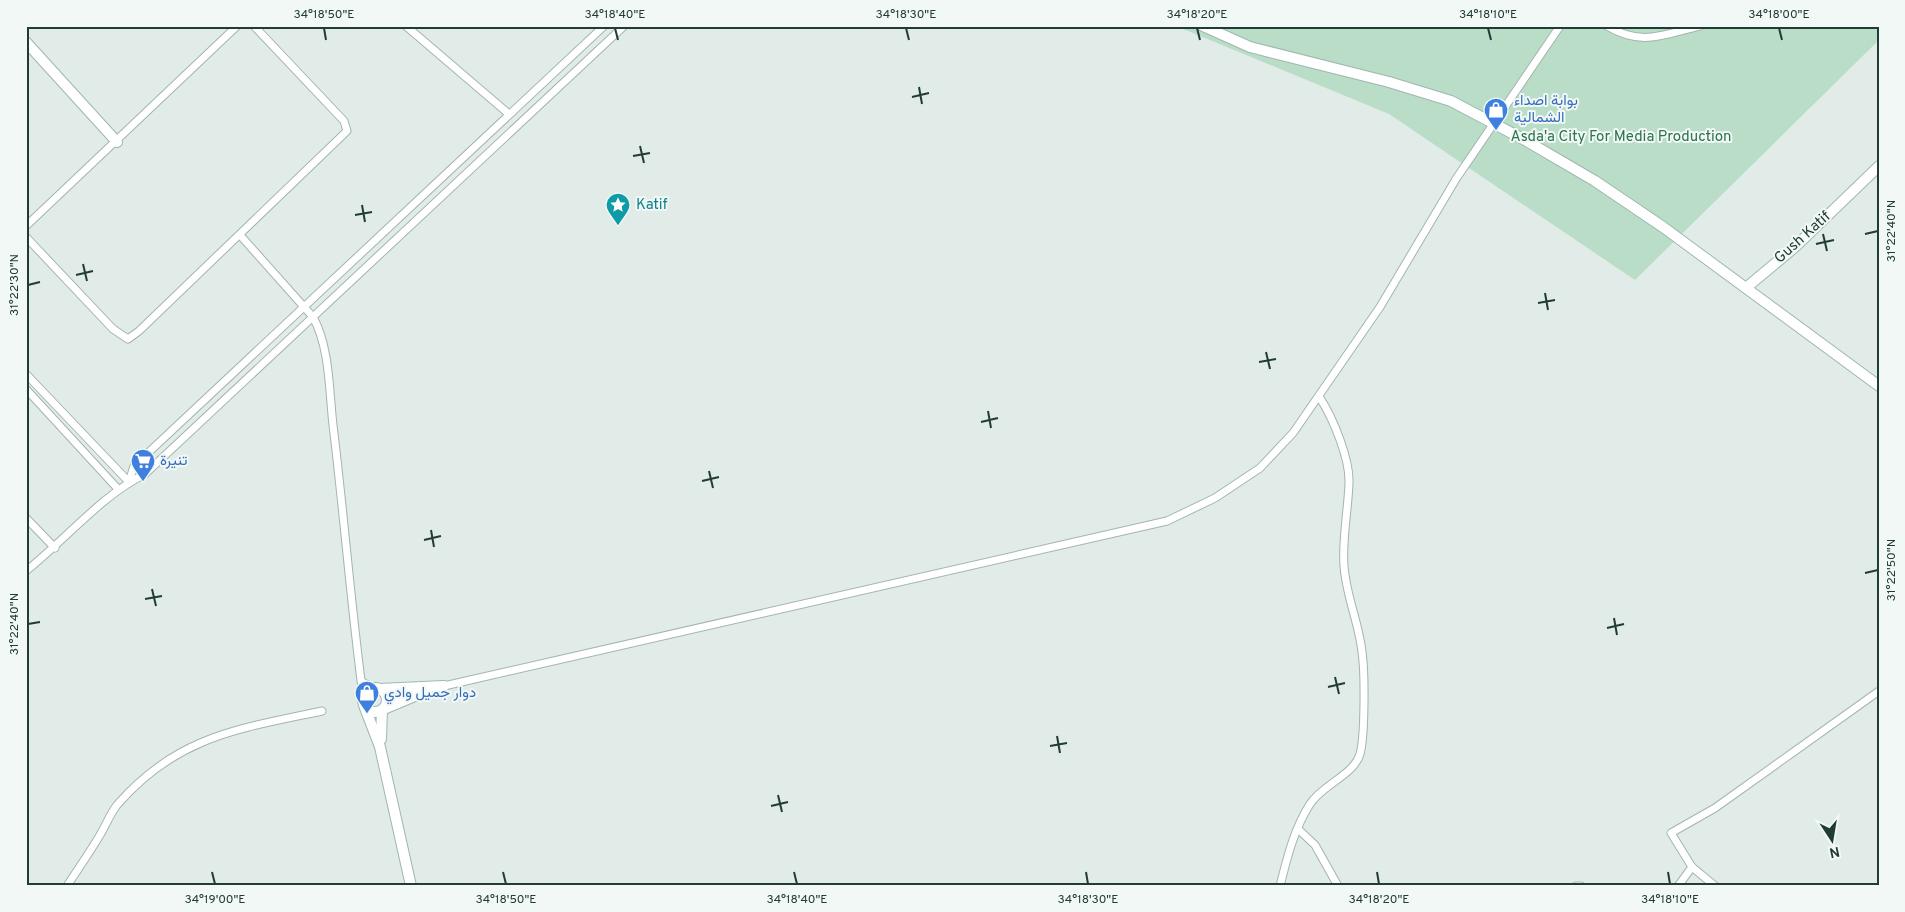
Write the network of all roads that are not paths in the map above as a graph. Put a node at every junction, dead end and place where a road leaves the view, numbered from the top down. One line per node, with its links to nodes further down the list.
1 (237, 26): 13 (street)
2 (254, 26): 16 (street)
3 (406, 26): 11 (street)
4 (604, 26): 11 (street)
5 (624, 26): 20 (street)
6 (1203, 26): 12 (main road)
7 (1560, 26): 12 (street)
8 (1607, 26): 9 (street)
9 (1700, 26)
10 (26, 42): 13 (main road)
11 (509, 114): 19 (street)
12 (1495, 124): 18 (main road); 24 (street)
13 (117, 142): 15 (street)
14 (1879, 166): 18 (main road, Gush Katif)
15 (26, 226)
16 (240, 235): 17 (street); 19 (street)
17 (26, 237)
18 (1747, 287): 22 (main road)
19 (303, 308): 20 (street); 25 (street)
20 (313, 317): 25 (street); 30 (street)
21 (26, 374): 25 (street)
22 (1879, 386)
23 (26, 389): 26 (street)
24 (1320, 398): 31 (street); 39 (street)
25 (129, 482): 26 (street)
26 (118, 489): 28 (street)
27 (26, 518): 28 (street)
28 (55, 548): 29 (street)
29 (26, 572)
30 (362, 682): 32 (street); 34 (street)
31 (444, 686): 32 (main road); 36 (main road)
32 (376, 689): 34 (main road); 36 (main road)
33 (1879, 691): 40 (street)
34 (363, 696): 35 (main road)
35 (365, 708): 36 (main road); 38 (main road)
36 (383, 709): 38 (main road)
37 (322, 711): 41 (street)
38 (380, 747): 42 (main road)
39 (1298, 828): 43 (street); 44 (street)
40 (1692, 868): 47 (street); 48 (street)
41 (67, 886)
42 (411, 886)
43 (1280, 886)
44 (1338, 886)
45 (1576, 886): 46 (street)
46 (1581, 886)
47 (1678, 886)
48 (1715, 886)

